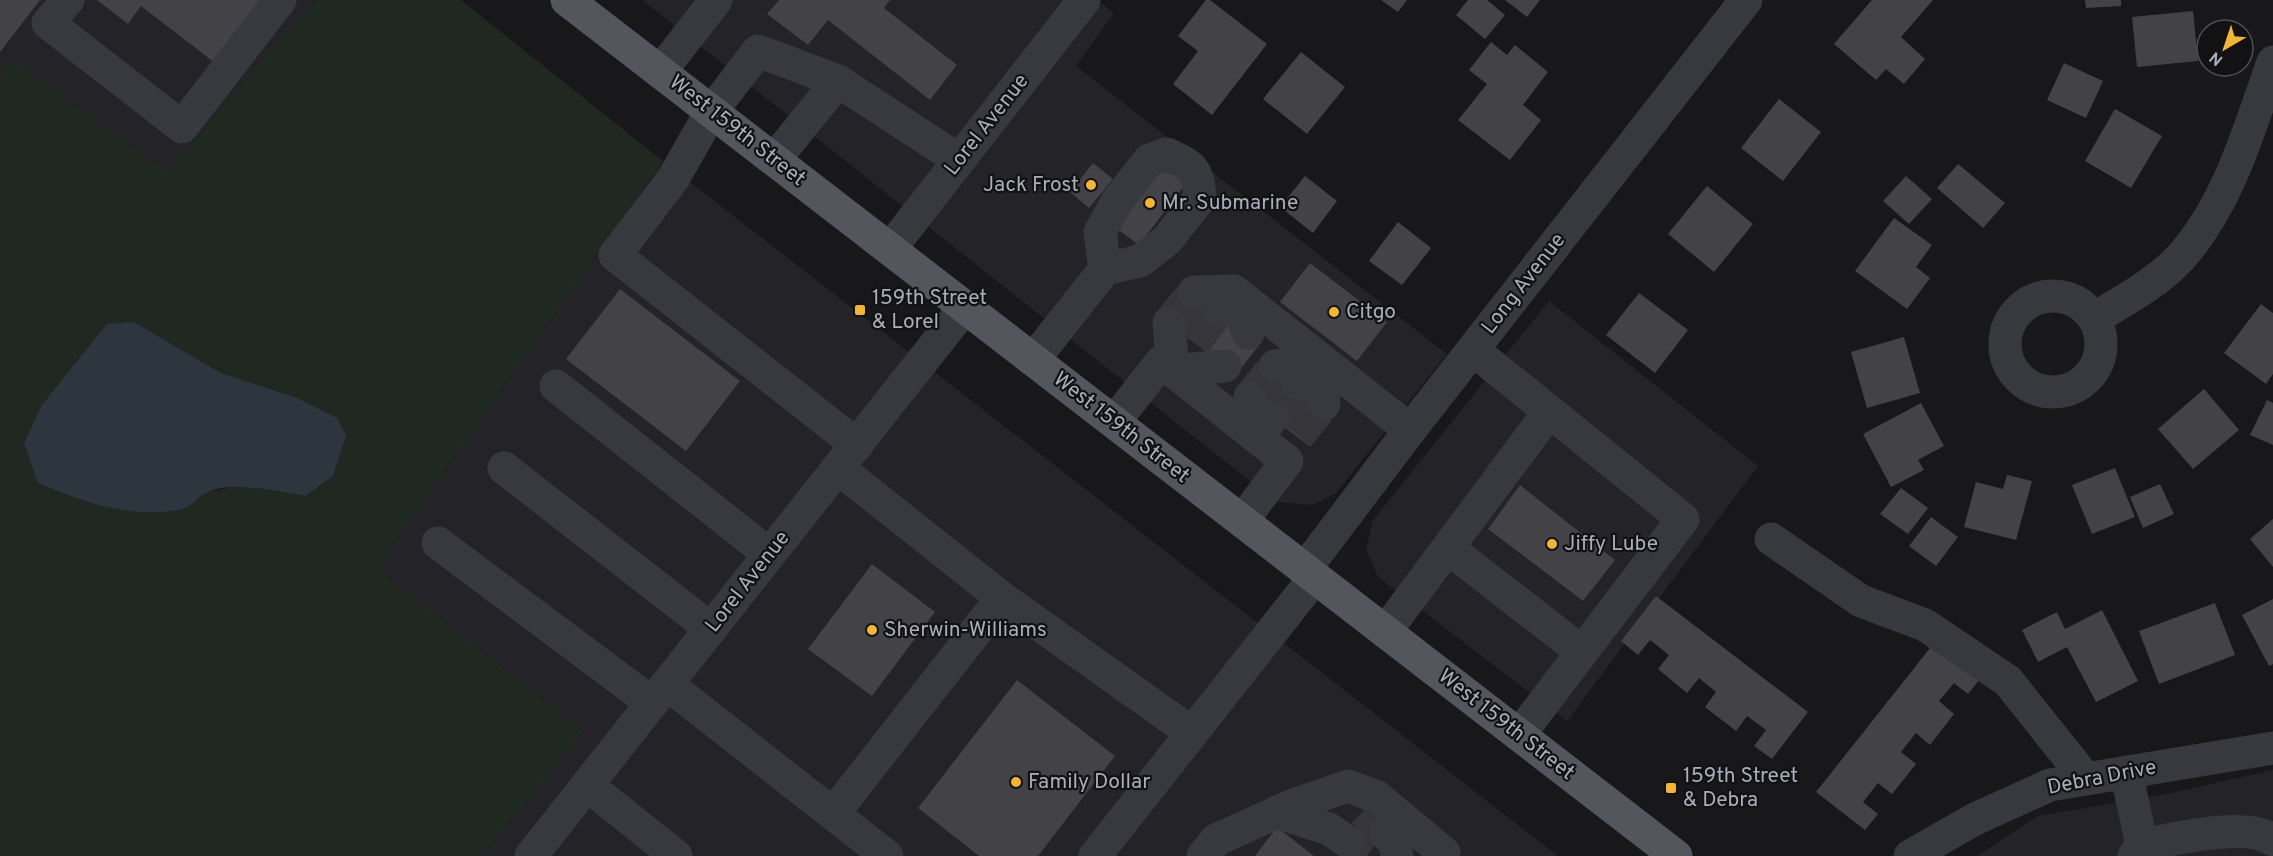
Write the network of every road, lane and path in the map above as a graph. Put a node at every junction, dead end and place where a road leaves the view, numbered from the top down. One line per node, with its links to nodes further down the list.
1 (68, 0): 2 (street)
2 (280, 0)
3 (567, 0): 8 (main road, West 159th Street)
4 (716, 0): 8 (street)
5 (1084, 0): 12 (street, Lorel Avenue)
6 (1746, 0): 20 (street, Long Avenue)
7 (2273, 62): 16 (street)
8 (660, 72): 10 (main road, West 159th Street)
9 (838, 81): 10 (street); 11 (street); 12 (street)
10 (711, 112): 11 (main road, West 159th Street); 33 (street)
11 (774, 160): 13 (main road, West 159th Street)
12 (959, 160): 13 (street, Lorel Avenue)
13 (890, 249): 15 (main road, West 159th Street)
14 (1105, 269): 22 (street)
15 (965, 307): 22 (main road, West 159th Street); 33 (street, Lorel Avenue)
16 (2095, 318)
17 (1169, 323): 24 (street)
18 (1248, 333): 21 (street)
19 (1194, 343): 24 (street)
20 (1473, 350): 28 (street); 31 (street, Long Avenue)
21 (1319, 358): 25 (street); 27 (street); 31 (street)
22 (1033, 360): 30 (main road, West 159th Street)
23 (1225, 366): 24 (street)
24 (1173, 371): 29 (street); 30 (street)
25 (1287, 375)
26 (556, 386): 39 (street)
27 (1324, 404)
28 (1549, 412): 38 (street); 44 (street)
29 (1260, 417): 32 (street); 35 (street)
30 (1114, 422): 35 (main road, West 159th Street)
31 (1410, 430): 40 (street, Long Avenue)
32 (1298, 436)
33 (847, 456): 39 (street, Lorel Avenue); 41 (street)
34 (504, 468): 42 (street)
35 (1242, 521): 40 (main road, West 159th Street)
36 (1771, 538): 50 (street)
37 (438, 543): 45 (street)
38 (1448, 548): 43 (street); 44 (street)
39 (770, 554): 42 (street, Lorel Avenue)
40 (1310, 573): 43 (main road, West 159th Street); 46 (street, Long Avenue)
41 (1002, 598): 46 (street); 52 (street)
42 (711, 628): 45 (street, Lorel Avenue)
43 (1385, 632): 47 (main road, West 159th Street)
44 (1582, 652): 47 (street)
45 (659, 694): 51 (street, Lorel Avenue); 52 (street)
46 (1192, 733): 63 (street, Long Avenue)
47 (1519, 735): 65 (main road, West 159th Street)
48 (2273, 748): 49 (street, Debra Drive)
49 (2126, 772): 50 (street, Debra Drive); 57 (street)
50 (2086, 779): 66 (street, Debra Drive)
51 (587, 785): 59 (street); 61 (street, Lorel Avenue)
52 (833, 814): 62 (street)
53 (1286, 815): 54 (street); 56 (street); 60 (street); 64 (street)
54 (1382, 833)
55 (2273, 840): 57 (street)
56 (1348, 842)
57 (2148, 852): 58 (street)
58 (2209, 853): 67 (street)
59 (672, 855)
60 (1445, 855)
61 (531, 856)
62 (887, 856)
63 (1095, 856)
64 (1203, 856)
65 (1676, 856)
66 (1910, 856)
67 (2263, 856)

